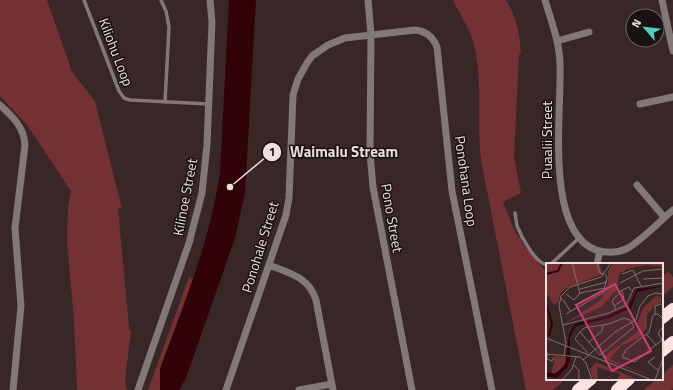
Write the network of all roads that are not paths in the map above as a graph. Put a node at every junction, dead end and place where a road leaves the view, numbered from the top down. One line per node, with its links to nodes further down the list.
1 (84, 0): 12 (lane, Kiliohu Loop)
2 (161, 0): 12 (lane)
3 (210, 0): 13 (street, Kilinoe Street)
4 (368, 0): 8 (street, Pono Street)
5 (545, 0): 9 (street, Puaalii Street)
6 (662, 0): 10 (street)
7 (589, 32): 9 (street)
8 (371, 34): 24 (street, Ponohale Street); 37 (street, Pono Street); 38 (street, Ponohana Loop)
9 (557, 42): 20 (street, Puaalii Street)
10 (673, 51)
11 (673, 97): 14 (street)
12 (165, 102): 13 (lane, Kiliohu Loop)
13 (208, 104): 34 (street, Kilinoe Street)
14 (640, 104)
15 (0, 105): 33 (street)
16 (637, 184): 19 (street)
17 (673, 210): 19 (street)
18 (515, 213): 25 (lane)
19 (664, 217): 21 (street)
20 (579, 238): 21 (street, Puaalii Street); 22 (lane)
21 (600, 251): 23 (street)
22 (552, 263)
23 (597, 263)
24 (269, 265): 32 (street); 35 (street, Ponohale Street)
25 (546, 265)
26 (673, 309): 27 (highway)
27 (663, 317)
28 (673, 342): 29 (highway)
29 (663, 350)
30 (590, 380): 39 (highway)
31 (628, 380): 40 (highway)
32 (333, 387): 36 (street)
33 (12, 390)
34 (138, 390)
35 (226, 390)
36 (299, 390)
37 (412, 390)
38 (492, 390)
39 (578, 390)
40 (616, 390)

